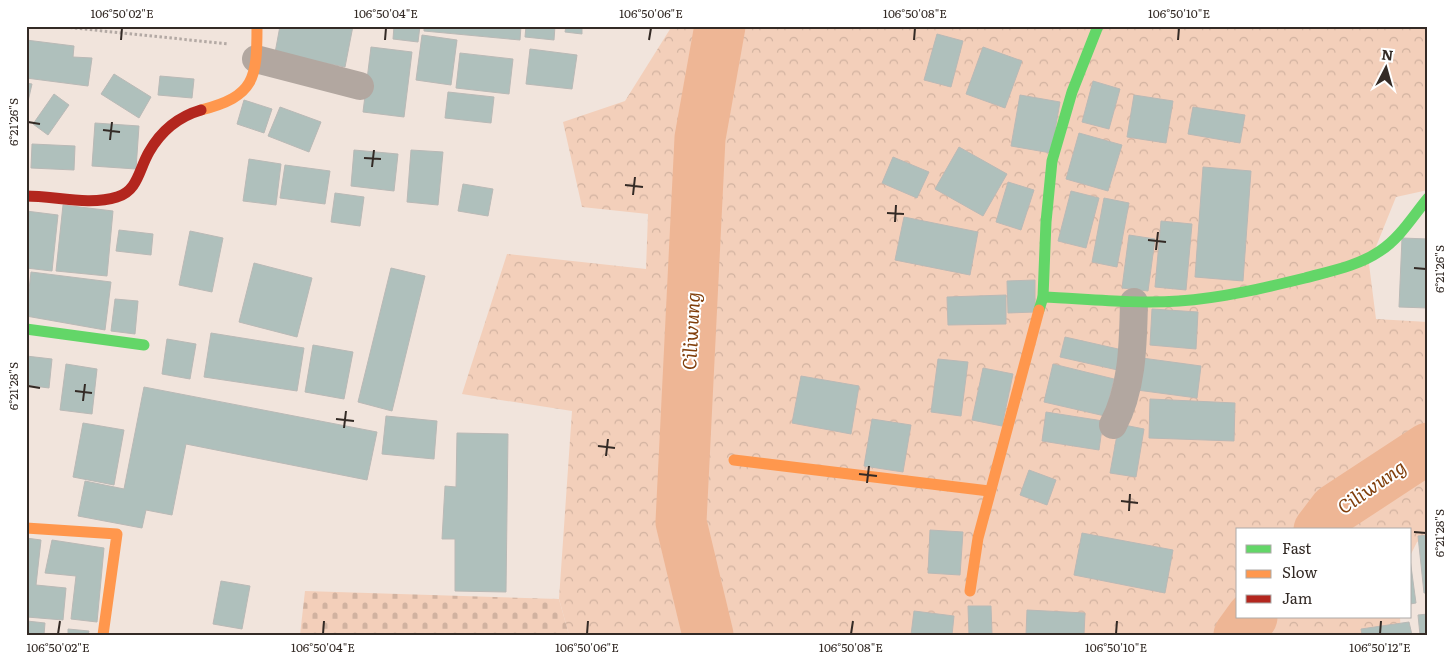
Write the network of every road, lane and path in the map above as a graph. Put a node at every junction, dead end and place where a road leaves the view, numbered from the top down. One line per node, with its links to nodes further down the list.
1 (55, 26): 4 (path)
2 (256, 26): 4 (street)
3 (1098, 26): 8 (street)
4 (257, 52): 5 (street); 6 (street)
5 (360, 86)
6 (26, 196)
7 (1428, 198): 9 (street)
8 (1042, 297): 9 (street); 14 (street)
9 (1134, 302): 12 (street)
10 (26, 329): 11 (street)
11 (144, 344)
12 (1113, 424)
13 (734, 460): 14 (street)
14 (989, 491): 16 (street)
15 (26, 528): 17 (street)
16 (970, 591)
17 (103, 635)

